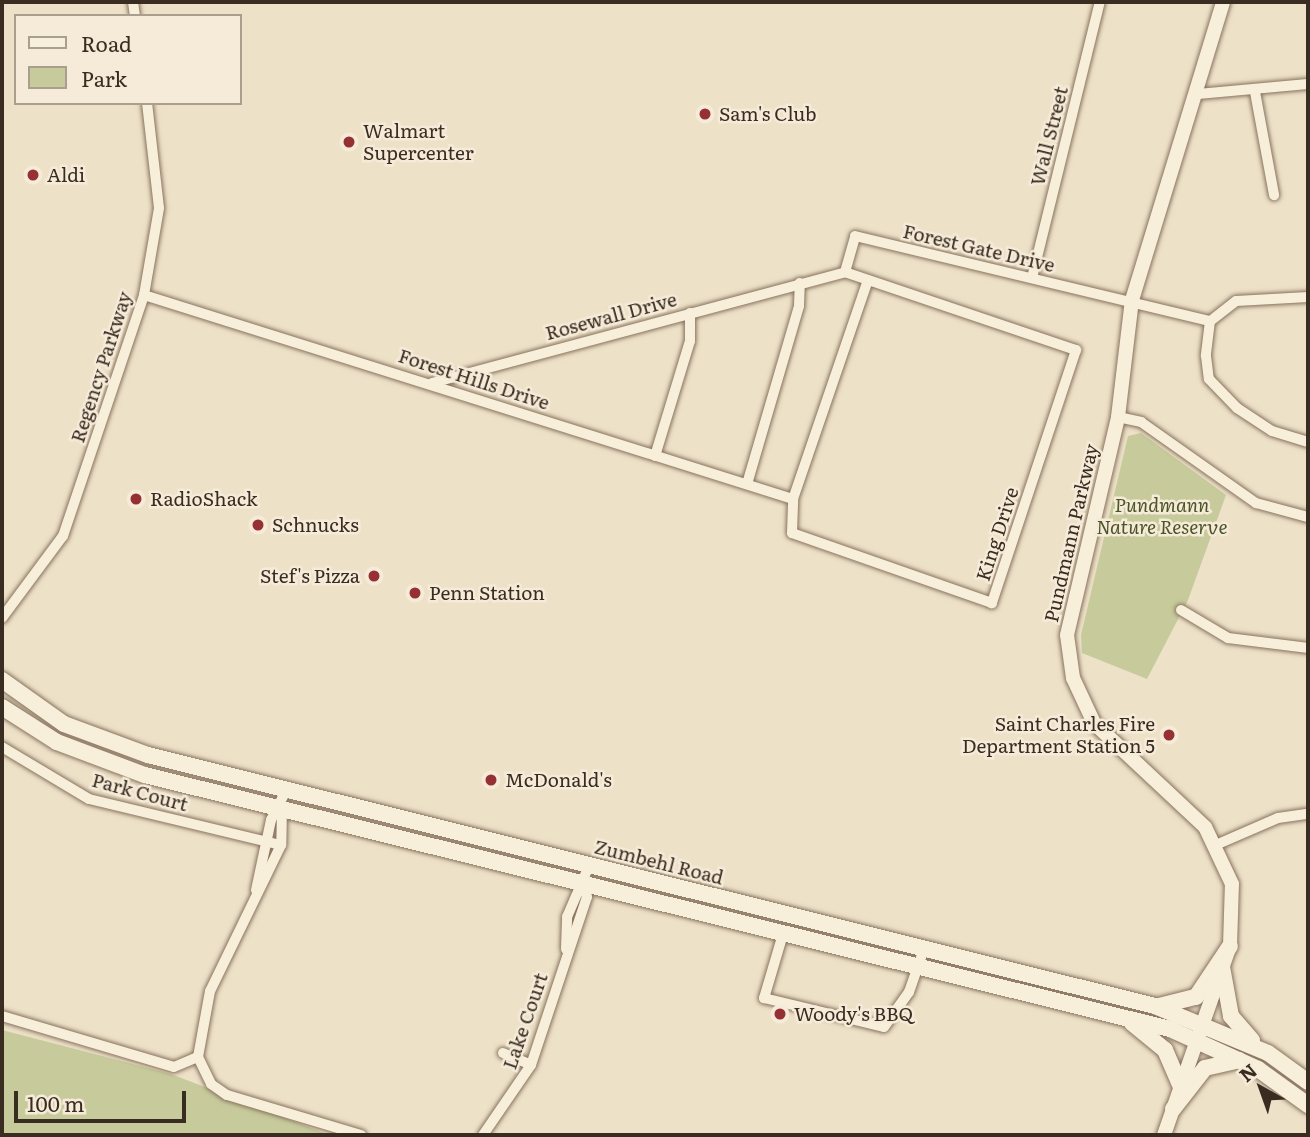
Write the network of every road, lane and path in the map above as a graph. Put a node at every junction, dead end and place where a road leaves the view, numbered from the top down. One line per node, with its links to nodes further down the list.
1 (1100, 2): 9 (street, Wall Street)
2 (1223, 2): 5 (street, Pundmann Parkway)
3 (1308, 84): 4 (street)
4 (1255, 92): 5 (street); 7 (street)
5 (1198, 94): 14 (street, Pundmann Parkway)
6 (147, 105): 12 (street, Regency Parkway)
7 (1274, 195)
8 (845, 272): 9 (street, Forest Gate Drive); 10 (street); 11 (street, Rosewall Drive)
9 (1032, 278): 14 (street, Forest Gate Drive)
10 (868, 280): 22 (street, King Drive); 22 (street, King Drive)
11 (800, 283): 15 (street, Rosewall Drive); 21 (street)
12 (144, 295): 17 (street, Forest Hills Drive); 25 (street, Regency Parkway)
13 (1308, 297): 16 (street)
14 (1132, 300): 16 (street, Forest Gate Drive); 18 (street, Pundmann Parkway)
15 (690, 313): 17 (street, Rosewall Drive); 20 (street)
16 (1210, 321): 19 (street)
17 (432, 383): 20 (street, Forest Hills Drive)
18 (1118, 417): 23 (street); 34 (street, Pundmann Parkway)
19 (1308, 442)
20 (655, 456): 21 (street, Forest Hills Drive)
21 (747, 484): 22 (street, Forest Hills Drive)
22 (793, 499)
23 (1308, 517)
24 (1181, 610): 26 (street)
25 (2, 618)
26 (1308, 648)
27 (2, 680): 30 (main road, Zumbehl Road)
28 (2, 707): 31 (main road, Zumbehl Road)
29 (2, 747): 33 (street, Park Court)
30 (287, 788): 31 (street); 36 (main road, Zumbehl Road)
31 (282, 805): 33 (street); 35 (street); 37 (main road, Zumbehl Road)
32 (1308, 814): 34 (street)
33 (266, 841): 35 (street, Park Court); 38 (street)
34 (1218, 844): 40 (street, Pundmann Parkway)
35 (281, 845): 38 (street)
36 (589, 866): 37 (street, Lake Court); 41 (main road, Zumbehl Road)
37 (583, 884): 39 (main road, Zumbehl Road); 52 (street, Lake Court)
38 (256, 890): 50 (street)
39 (783, 934): 42 (main road, Zumbehl Road); 42 (street)
40 (1230, 946): 43 (street, Pundmann Parkway); 44 (main road)
41 (924, 949): 42 (street); 44 (main road, Zumbehl Road)
42 (918, 967): 46 (main road, Zumbehl Road)
43 (1222, 967): 47 (street, Pundmann Parkway); 49 (main road)
44 (1155, 1006): 47 (main road, Zumbehl Road)
45 (2, 1016): 50 (street)
46 (1125, 1018): 47 (main road, Zumbehl Road); 54 (main road)
47 (1202, 1031): 49 (main road, Zumbehl Road); 51 (main road, Zumbehl Road); 54 (street, Pundmann Parkway)
48 (503, 1053): 52 (street)
49 (1268, 1053): 53 (main road, Zumbehl Road)
50 (198, 1056): 57 (street)
51 (1240, 1060): 55 (main road, Zumbehl Road); 56 (main road)
52 (531, 1065): 58 (street, Lake Court)
53 (1308, 1082)
54 (1181, 1087): 56 (street, Pundmann Parkway)
55 (1308, 1105)
56 (1173, 1110): 59 (street, Pundmann Parkway)
57 (361, 1135)
58 (483, 1135)
59 (1164, 1135)

